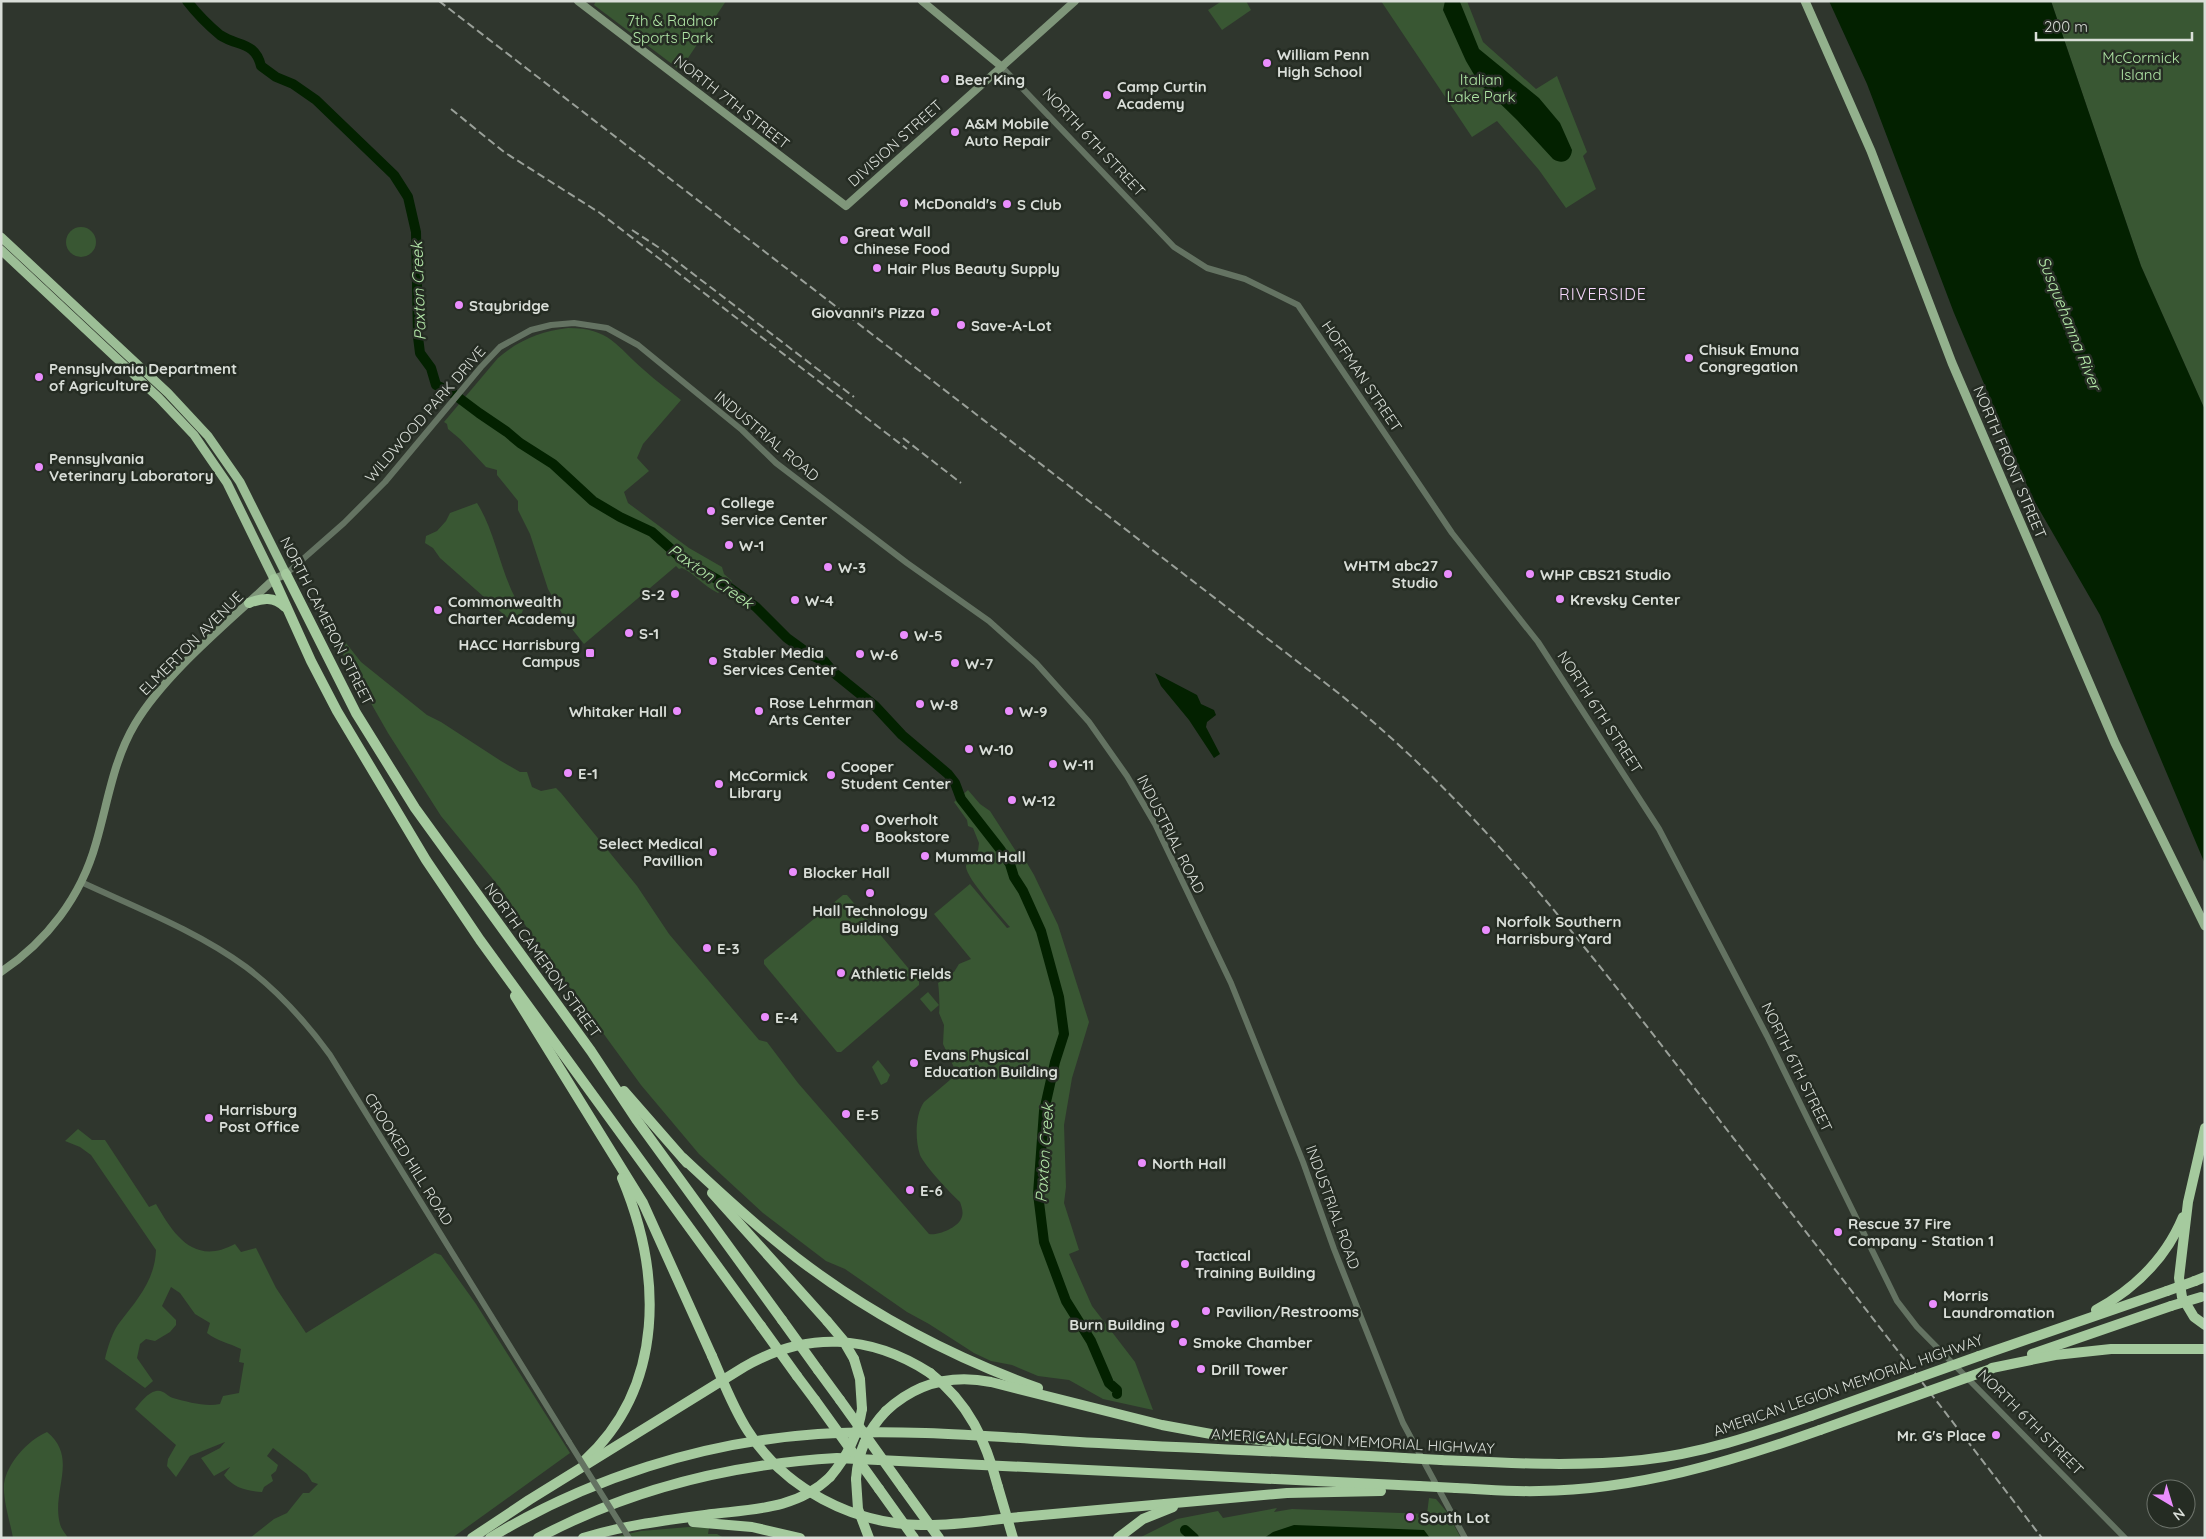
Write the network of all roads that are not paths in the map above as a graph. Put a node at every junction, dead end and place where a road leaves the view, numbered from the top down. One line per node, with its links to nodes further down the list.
1 (578, 1): 6 (main road, NORTH 7TH STREET)
2 (922, 1): 5 (main road, NORTH 6TH STREET)
3 (1075, 1): 5 (main road, DIVISION STREET)
4 (1805, 1): 16 (main road, NORTH FRONT STREET)
5 (1002, 67): 6 (main road, DIVISION STREET); 8 (street, NORTH 6TH STREET)
6 (846, 206)
7 (1, 237): 11 (highway, NORTH CAMERON STREET)
8 (1174, 247): 12 (street, HOFFMAN STREET)
9 (1, 250): 13 (highway, NORTH CAMERON STREET)
10 (607, 328): 11 (street, WILDWOOD PARK DRIVE); 52 (street, INDUSTRIAL ROAD)
11 (286, 574): 13 (main road, ELMERTON AVENUE); 22 (highway, NORTH CAMERON STREET)
12 (1484, 575): 53 (street, NORTH 6TH STREET)
13 (274, 579): 14 (main road, ELMERTON AVENUE); 15 (highway, NORTH CAMERON STREET)
14 (249, 603): 15 (highway); 17 (main road, ELMERTON AVENUE)
15 (286, 608): 20 (highway, NORTH CAMERON STREET)
16 (2171, 860): 18 (main road, NORTH FRONT STREET); 19 (main road)
17 (81, 882): 21 (main road, ELMERTON AVENUE); 45 (street, CROOKED HILL ROAD, bridge)
18 (2205, 926)
19 (2205, 935)
20 (480, 940): 24 (highway); 48 (highway, bridge)
21 (1, 972)
22 (591, 1051): 25 (highway); 49 (highway, bridge)
23 (2205, 1128): 26 (highway)
24 (607, 1143): 37 (highway); 39 (highway, bridge)
25 (683, 1158): 35 (highway); 40 (highway, bridge)
26 (2188, 1202): 29 (highway); 30 (highway)
27 (2200, 1279): 30 (highway, AMERICAN LEGION MEMORIAL HIGHWAY, bridge)
28 (2203, 1296): 34 (highway, AMERICAN LEGION MEMORIAL HIGHWAY, bridge)
29 (2205, 1325)
30 (2059, 1327): 36 (highway, AMERICAN LEGION MEMORIAL HIGHWAY, bridge)
31 (2169, 1349): 32 (highway); 33 (highway); 34 (highway)
32 (2205, 1349)
33 (2205, 1354)
34 (1992, 1368): 38 (highway, AMERICAN LEGION MEMORIAL HIGHWAY, bridge)
35 (1105, 1411): 36 (highway); 47 (highway, bridge)
36 (1404, 1458): 42 (highway, AMERICAN LEGION MEMORIAL HIGHWAY)
37 (563, 1478): 41 (highway); 50 (highway, bridge)
38 (1420, 1488): 39 (highway); 43 (highway)
39 (1191, 1502): 51 (highway)
40 (652, 1522): 44 (highway); 46 (highway)
41 (472, 1538)
42 (490, 1538)
43 (538, 1538)
44 (583, 1538)
45 (629, 1538)
46 (800, 1538)
47 (869, 1538)
48 (914, 1538)
49 (939, 1538)
50 (1013, 1538)
51 (1118, 1538)
52 (1466, 1538)
53 (2125, 1538)

